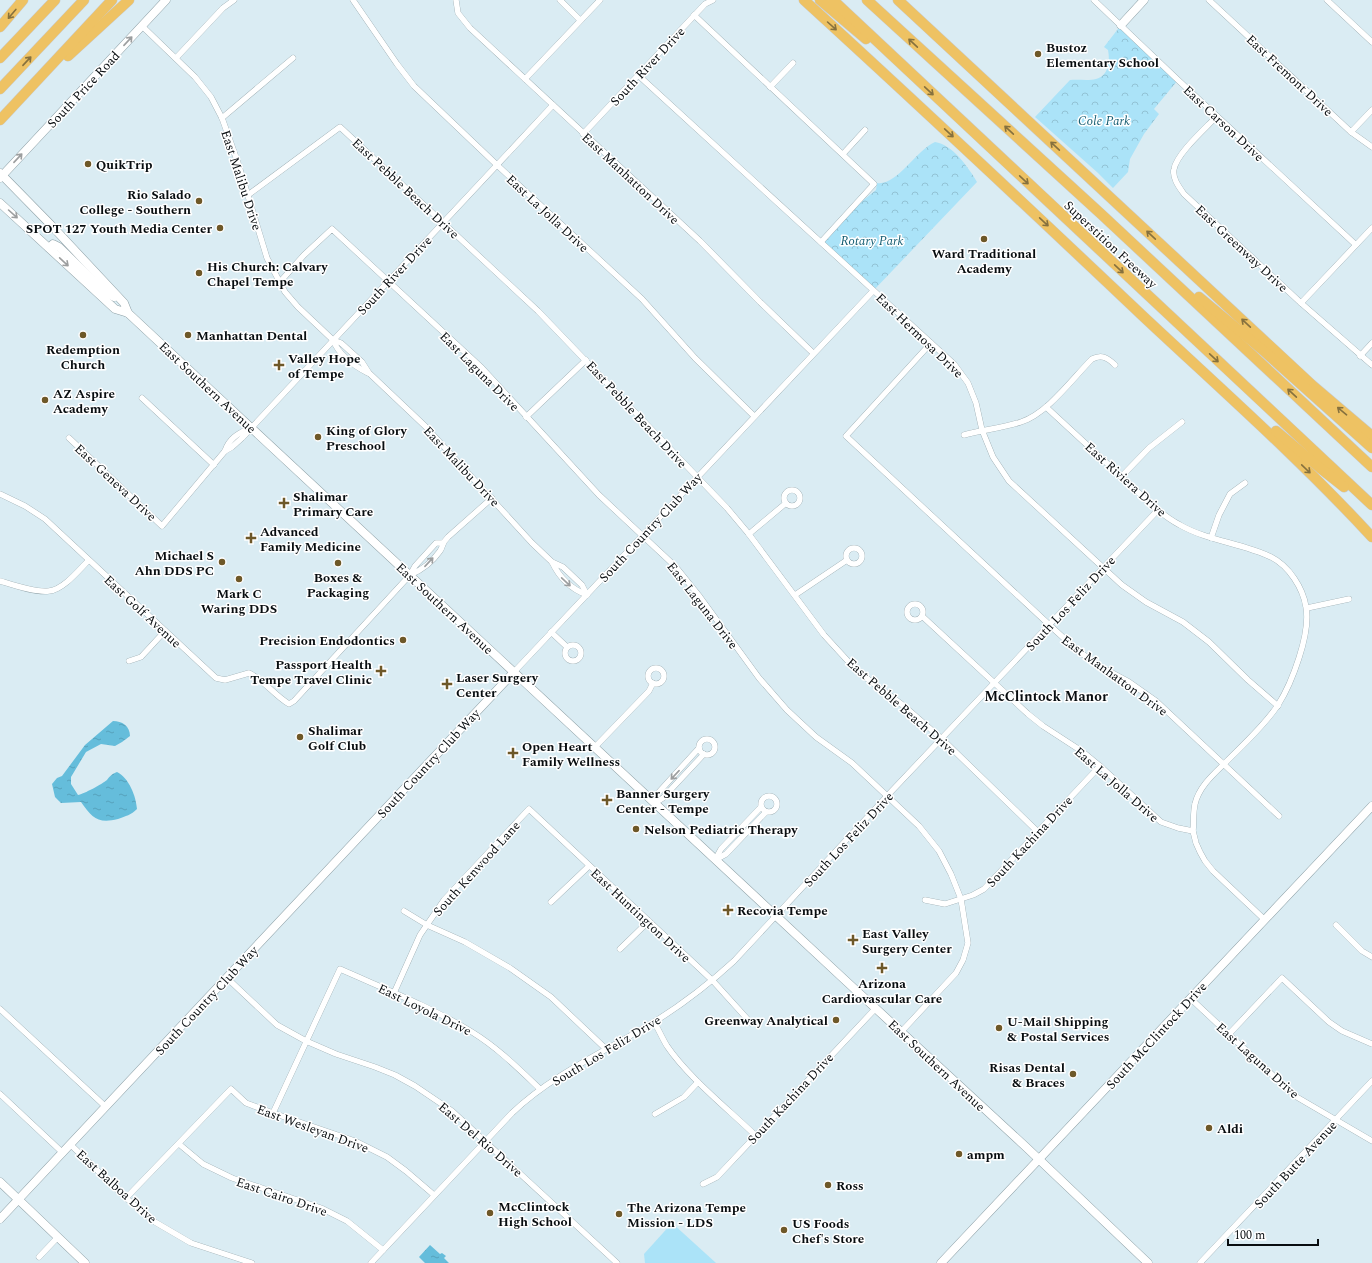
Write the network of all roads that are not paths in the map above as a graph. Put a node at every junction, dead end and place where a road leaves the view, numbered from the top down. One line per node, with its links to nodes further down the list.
1 (23, 0): 26 (highway, one-way to 26)
2 (55, 0): 28 (highway)
3 (84, 0): 37 (highway, one-way to 3)
4 (112, 0): 34 (highway)
5 (129, 0): 34 (highway)
6 (166, 0): 25 (main road, South Price Road)
7 (234, 0): 29 (street)
8 (353, 0): 48 (street, East La Jolla Drive)
9 (456, 0): 35 (street, East Manhatton Drive)
10 (560, 0): 23 (street)
11 (600, 0): 23 (street)
12 (713, 0): 22 (street, South River Drive)
13 (804, 0): 61 (highway, one-way to 61)
14 (820, 0): 32 (highway)
15 (833, 0): 32 (highway, Superstition Freeway)
16 (867, 0): 52 (highway, Superstition Freeway, one-way to 16)
17 (898, 0): 81 (highway, one-way to 17)
18 (1094, 0): 24 (street, East Carson Drive)
19 (1144, 0): 24 (main road)
20 (1209, 0): 44 (street, East Fremont Drive)
21 (1327, 0): 27 (street)
22 (694, 15): 33 (street, South River Drive); 36 (street)
23 (580, 20): 35 (street)
24 (1121, 25): 40 (street, East Carson Drive)
25 (142, 26): 29 (street, East Malibu Drive); 49 (main road, South Price Road, one-way to 25)
26 (0, 27)
27 (1372, 42)
28 (0, 58)
29 (176, 58): 41 (street, East Malibu Drive)
30 (293, 58): 41 (street)
31 (793, 63): 36 (street)
32 (901, 64): 92 (highway, Superstition Freeway, one-way to 92)
33 (638, 75): 45 (street, South River Drive); 55 (street, East Hermosa Drive)
34 (40, 78): 42 (highway)
35 (525, 79): 38 (street, East Manhatton Drive)
36 (770, 87): 47 (street)
37 (0, 90)
38 (552, 105): 45 (street, East Manhatton Drive); 48 (street, South River Drive)
39 (1372, 110): 44 (street)
40 (1217, 116): 56 (street, East Carson Drive); 63 (street, East Greenway Drive)
41 (222, 118): 50 (street, East Malibu Drive)
42 (0, 120)
43 (865, 130): 47 (street)
44 (1351, 132): 46 (street, East Fremont Drive)
45 (583, 134): 68 (street, East Manhatton Drive)
46 (1372, 147)
47 (843, 154): 55 (street)
48 (497, 165): 53 (street, South River Drive); 75 (street, East La Jolla Drive)
49 (1, 176): 62 (main road, East Southern Avenue)
50 (248, 195): 53 (street, East Pebble Beach Drive); 59 (street, East Malibu Drive)
51 (0, 203): 57 (main road, East Southern Avenue, one-way to 57)
52 (1100, 214): 83 (highway); 85 (highway, Superstition Freeway, one-way to 52)
53 (443, 223): 58 (street, South River Drive); 70 (street, East Pebble Beach Drive)
54 (1372, 228): 56 (street)
55 (821, 242): 60 (street, East Hermosa Drive)
56 (1356, 245): 63 (street)
57 (49, 248): 62 (main road); 64 (main road, East Southern Avenue, one-way to 64)
58 (388, 281): 59 (street, East Laguna Drive); 65 (street, South River Drive); 76 (street, East Laguna Drive)
59 (279, 283): 65 (street, East Malibu Drive)
60 (873, 291): 66 (street, East Hermosa Drive); 68 (street, South Country Club Way)
61 (1124, 298): 92 (highway); 97 (highway, one-way to 97)
62 (124, 303): 64 (main road, East Southern Avenue)
63 (1301, 303): 69 (street, East Greenway Drive)
64 (128, 313): 78 (main road, East Southern Avenue)
65 (333, 340): 78 (street, South River Drive); 90 (street, East Malibu Drive)
66 (931, 343): 79 (street, East Hermosa Drive); 109 (street, East Manhatton Drive)
67 (1372, 343): 69 (street)
68 (813, 352): 75 (street, South Country Club Way)
69 (1360, 356): 72 (street, East Greenway Drive)
70 (586, 360): 76 (street); 86 (street, East Pebble Beach Drive)
71 (1115, 365): 74 (street)
72 (1372, 366)
73 (142, 398): 84 (street)
74 (1046, 407): 79 (street); 87 (street, East Riviera Drive)
75 (754, 416): 86 (street, South Country Club Way)
76 (526, 417): 96 (street, East Laguna Drive)
77 (1182, 422): 87 (street)
78 (251, 428): 84 (street, South River Drive); 102 (main road, East Southern Avenue)
79 (982, 430): 80 (street); 101 (street, East Hermosa Drive)
80 (964, 435)
81 (1372, 436)
82 (69, 438): 94 (street, East Geneva Drive)
83 (1372, 448)
84 (214, 465): 94 (street, South River Drive)
85 (1372, 467)
86 (696, 477): 95 (street, East Pebble Beach Drive); 96 (street, South Country Club Way)
87 (1121, 477): 93 (street, East Riviera Drive)
88 (1245, 484): 98 (street)
89 (0, 494): 100 (street, East Golf Avenue)
90 (492, 498): 102 (street); 104 (street, East Malibu Drive)
91 (786, 503): 95 (street)
92 (1372, 506)
93 (1158, 510): 98 (street, East Riviera Drive); 101 (street, South Los Feliz Drive)
94 (162, 526)
95 (749, 534): 105 (street, East Pebble Beach Drive)
96 (642, 535): 104 (street, South Country Club Way); 124 (street, East Laguna Drive)
97 (1372, 537)
98 (1211, 538): 107 (street, East Riviera Drive)
99 (847, 560): 105 (street)
100 (88, 561): 103 (street); 110 (street, East Golf Avenue)
101 (1104, 567): 109 (street, South Los Feliz Drive); 117 (street, East Hermosa Drive)
102 (410, 576): 110 (street, East Golf Avenue); 114 (main road, East Southern Avenue)
103 (0, 581)
104 (587, 595): 111 (street, South Country Club Way)
105 (795, 595): 118 (street, East Pebble Beach Drive)
106 (1349, 599): 107 (street)
107 (1306, 608): 117 (street, East Riviera Drive)
108 (922, 616): 116 (street, East La Jolla Drive)
109 (1049, 626): 116 (street, South Los Feliz Drive); 122 (street, East Manhatton Drive)
110 (165, 631): 113 (street)
111 (551, 632): 112 (street); 114 (street, South Country Club Way)
112 (567, 647)
113 (129, 660)
114 (514, 672): 119 (main road, East Southern Avenue); 146 (main road, South Country Club Way)
115 (653, 683): 119 (street)
116 (995, 683): 118 (street, South Los Feliz Drive); 123 (street, East La Jolla Drive)
117 (1278, 706): 122 (street, East Riviera Drive)
118 (942, 739): 124 (street, South Los Feliz Drive); 132 (street, East Pebble Beach Drive)
119 (595, 746): 125 (main road, East Southern Avenue)
120 (699, 748): 121 (street); 121 (street); 125 (street, one-way to 125)
121 (704, 754): 125 (street)
122 (1224, 764): 130 (street, East Manhatton Drive); 131 (street, East Riviera Drive)
123 (1100, 766): 131 (street, East La Jolla Drive); 132 (street, South Kachina Drive)
124 (887, 796): 135 (street, East Laguna Drive); 139 (street, South Los Feliz Drive)
125 (654, 803): 133 (main road, East Southern Avenue)
126 (1372, 806): 140 (main road, South McClintock Drive)
127 (761, 807): 129 (street); 129 (street); 133 (street)
128 (529, 809): 134 (street, East Huntington Drive); 142 (street, South Kenwood Lane)
129 (766, 812): 133 (street)
130 (1279, 816)
131 (1193, 831): 140 (street)
132 (1038, 832): 135 (street, South Kachina Drive)
133 (715, 860): 139 (main road, East Southern Avenue)
134 (589, 866): 137 (street); 141 (street, East Huntington Drive)
135 (961, 899): 136 (street); 154 (street)
136 (925, 900)
137 (551, 902)
138 (404, 911): 142 (street)
139 (776, 916): 147 (street, South Los Feliz Drive); 151 (main road, East Southern Avenue)
140 (1265, 920): 149 (main road, South McClintock Drive)
141 (649, 921): 144 (street); 147 (street, East Huntington Drive)
142 (426, 925): 148 (street, South Kenwood Lane); 158 (street)
143 (1336, 925): 145 (street)
144 (620, 949)
145 (1372, 957)
146 (227, 978): 156 (street, East Del Rio Drive); 163 (main road, South Country Club Way)
147 (713, 981): 152 (street, South Los Feliz Drive); 153 (street, East Huntington Drive)
148 (394, 993): 156 (street, East Loyola Drive); 161 (street, East Loyola Drive)
149 (1190, 998): 155 (street, East Laguna Drive); 173 (main road, South McClintock Drive)
150 (0, 1009): 163 (street)
151 (875, 1009): 154 (main road, East Southern Avenue); 167 (street, South Kachina Drive)
152 (654, 1022): 158 (street, South Los Feliz Drive); 160 (street)
153 (751, 1023)
154 (901, 1032): 173 (main road, East Southern Avenue)
155 (1229, 1034): 157 (street); 166 (street, East Laguna Drive)
156 (306, 1041): 164 (street); 168 (street, East Del Rio Drive)
157 (1372, 1044)
158 (606, 1049): 161 (street, South Los Feliz Drive)
159 (1372, 1081): 166 (street, South Butte Avenue)
160 (698, 1082): 165 (street); 167 (street)
161 (540, 1089): 168 (street, South Los Feliz Drive)
162 (0, 1094): 172 (street, East Balboa Drive)
163 (106, 1107): 171 (main road, South Country Club Way)
164 (273, 1113): 170 (street, East Wesleyan Drive); 176 (street, East Wesleyan Drive)
165 (655, 1114)
166 (1336, 1120): 169 (street, East Laguna Drive); 189 (street, South Butte Avenue)
167 (755, 1135): 175 (street, South Kachina Drive)
168 (486, 1141): 176 (street, South Los Feliz Drive); 186 (street, East Del Rio Drive)
169 (1372, 1141)
170 (179, 1144): 177 (street); 181 (street, East Cairo Drive)
171 (70, 1145): 172 (main road, South Country Club Way); 177 (street, East Balboa Drive)
172 (63, 1153): 178 (main road, South Country Club Way)
173 (1039, 1160): 187 (main road, South McClintock Drive); 188 (main road, East Southern Avenue)
174 (0, 1182): 178 (main road)
175 (703, 1184)
176 (434, 1195): 181 (street, South Los Feliz Drive)
177 (126, 1198): 183 (street, East Balboa Drive)
178 (19, 1199): 179 (main road, South Country Club Way); 180 (main road)
179 (0, 1219)
180 (58, 1237): 182 (street); 184 (main road)
181 (383, 1250): 185 (street, South Los Feliz Drive)
182 (39, 1257)
183 (248, 1262)
184 (86, 1263)
185 (371, 1263)
186 (617, 1263)
187 (941, 1263)
188 (1148, 1263)
189 (1200, 1263)

